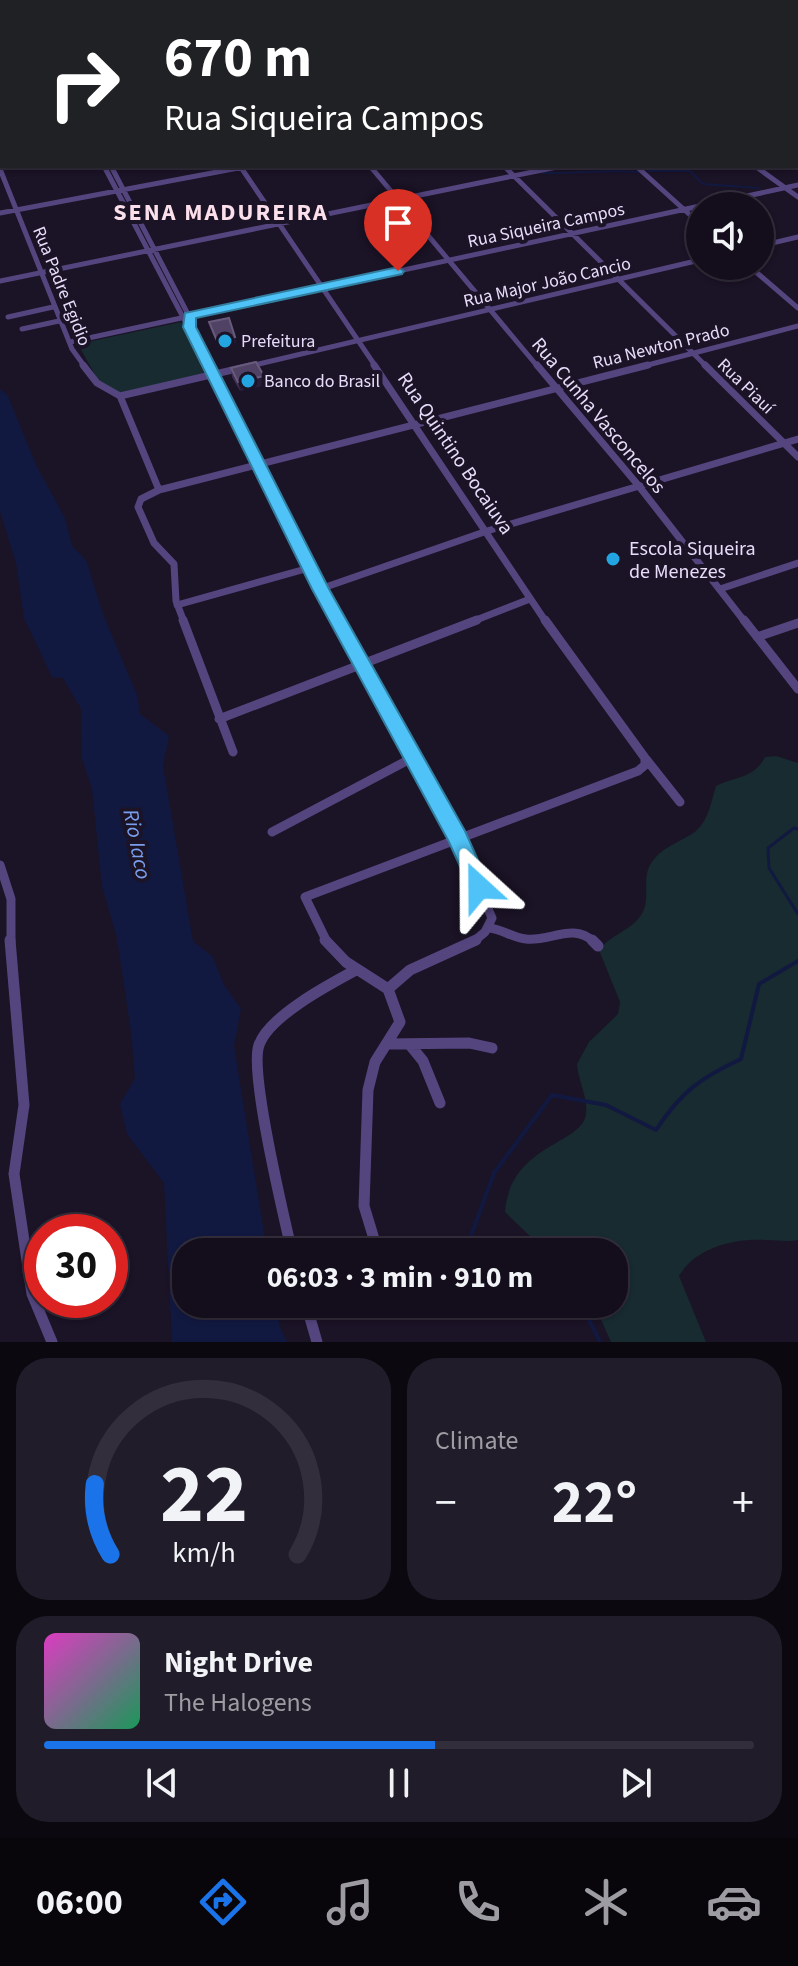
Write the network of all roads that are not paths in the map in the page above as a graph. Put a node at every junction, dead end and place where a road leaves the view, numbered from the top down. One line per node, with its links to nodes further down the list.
1 (105, 168): 14 (street)
2 (112, 168): 14 (street)
3 (238, 168): 14 (street)
4 (244, 168): 23 (street, Rua Quintino Bocaiuva)
5 (372, 168): 17 (street, Rua Cunha Vasconcelos)
6 (506, 168): 11 (street, Rua Piauí)
7 (553, 168): 11 (street)
8 (638, 168): 20 (street)
9 (758, 168): 13 (street)
10 (0, 169): 19 (street, Rua Padre Egidio)
11 (515, 176): 17 (street); 24 (street, Rua Piauí)
12 (798, 185): 13 (street, Rua Siqueira Campos)
13 (785, 188): 15 (street, Rua Siqueira Campos); 16 (street)
14 (120, 191): 19 (street); 27 (street)
15 (766, 192)
16 (798, 197)
17 (397, 199): 23 (street); 28 (street, Rua Cunha Vasconcelos)
18 (686, 209): 20 (street, Rua Siqueira Campos)
19 (16, 210): 22 (street); 30 (street, Rua Padre Egidio)
20 (683, 210): 21 (street); 24 (street, Rua Siqueira Campos)
21 (686, 212)
22 (0, 213)
23 (278, 223): 27 (street); 34 (street, Rua Quintino Bocaiuva)
24 (570, 234): 28 (street, Rua Siqueira Campos); 31 (street, Rua Piauí)
25 (798, 237): 26 (street)
26 (774, 243)
27 (151, 248): 30 (street); 38 (street)
28 (450, 260): 34 (street, Rua Siqueira Campos); 37 (street, Rua Cunha Vasconcelos)
29 (686, 263): 31 (street, Rua Major João Cancio)
30 (42, 272): 33 (street); 35 (street, Rua Padre Egidio)
31 (618, 279): 37 (street, Rua Major João Cancio); 45 (street, Rua Piauí)
32 (765, 280): 36 (street)
33 (0, 281)
34 (321, 287): 38 (street, Rua Siqueira Campos); 43 (street, Rua Quintino Bocaiuva)
35 (53, 307): 39 (street); 40 (street, Rua Padre Egidio)
36 (798, 308)
37 (490, 310): 43 (street, Rua Major João Cancio); 47 (street, Rua Cunha Vasconcelos)
38 (186, 316): 44 (street, Rua Siqueira Campos); 46 (street)
39 (8, 317)
40 (59, 321): 42 (street); 44 (street, Rua Padre Egidio)
41 (798, 326): 45 (street, Rua Newton Prado)
42 (22, 329)
43 (357, 340): 46 (street, Rua Major João Cancio); 49 (street, Rua Quintino Bocaiuva)
44 (70, 342): 48 (street, Rua Padre Egidio)
45 (692, 354): 47 (street, Rua Newton Prado); 51 (street, Rua Piauí)
46 (213, 374): 48 (street, Rua Major João Cancio); 53 (street)
47 (554, 387): 49 (street, Rua Newton Prado); 54 (street, Rua Cunha Vasconcelos)
48 (120, 396): 55 (street)
49 (415, 424): 53 (street, Rua Newton Prado); 56 (street, Rua Quintino Bocaiuva)
50 (798, 439): 51 (street)
51 (785, 443): 52 (street, Rua Piauí); 54 (street)
52 (798, 457)
53 (259, 464): 55 (street, Rua Newton Prado); 58 (street)
54 (638, 485): 56 (street); 60 (street, Rua Cunha Vasconcelos)
55 (159, 490): 62 (street)
56 (487, 531): 59 (street); 61 (street, Rua Quintino Bocaiuva)
57 (798, 563): 60 (street)
58 (309, 568): 59 (street); 62 (street)
59 (320, 589): 65 (street)
60 (720, 589): 64 (street, Rua Cunha Vasconcelos)
61 (530, 599): 65 (street); 70 (street, Rua Quintino Bocaiuva)
62 (177, 605): 67 (street)
63 (798, 623): 64 (street)
64 (757, 637): 66 (street, Rua Cunha Vasconcelos)
65 (364, 663): 67 (street); 69 (street)
66 (798, 689)
67 (219, 719): 68 (street)
68 (233, 752)
69 (412, 758): 72 (street); 73 (street)
70 (645, 762): 71 (street, Rua Quintino Bocaiuva); 73 (street)
71 (680, 802)
72 (272, 832)
73 (457, 838): 75 (street); 77 (street)
74 (0, 865): 86 (street)
75 (489, 928): 76 (street); 78 (street)
76 (598, 946)
77 (356, 970): 78 (street); 83 (street)
78 (388, 989): 79 (street)
79 (386, 1044): 80 (street); 84 (street)
80 (410, 1045): 81 (street); 82 (street)
81 (492, 1048)
82 (440, 1103)
83 (289, 1238)
84 (374, 1238)
85 (310, 1318): 87 (street)
86 (52, 1342)
87 (317, 1342)

